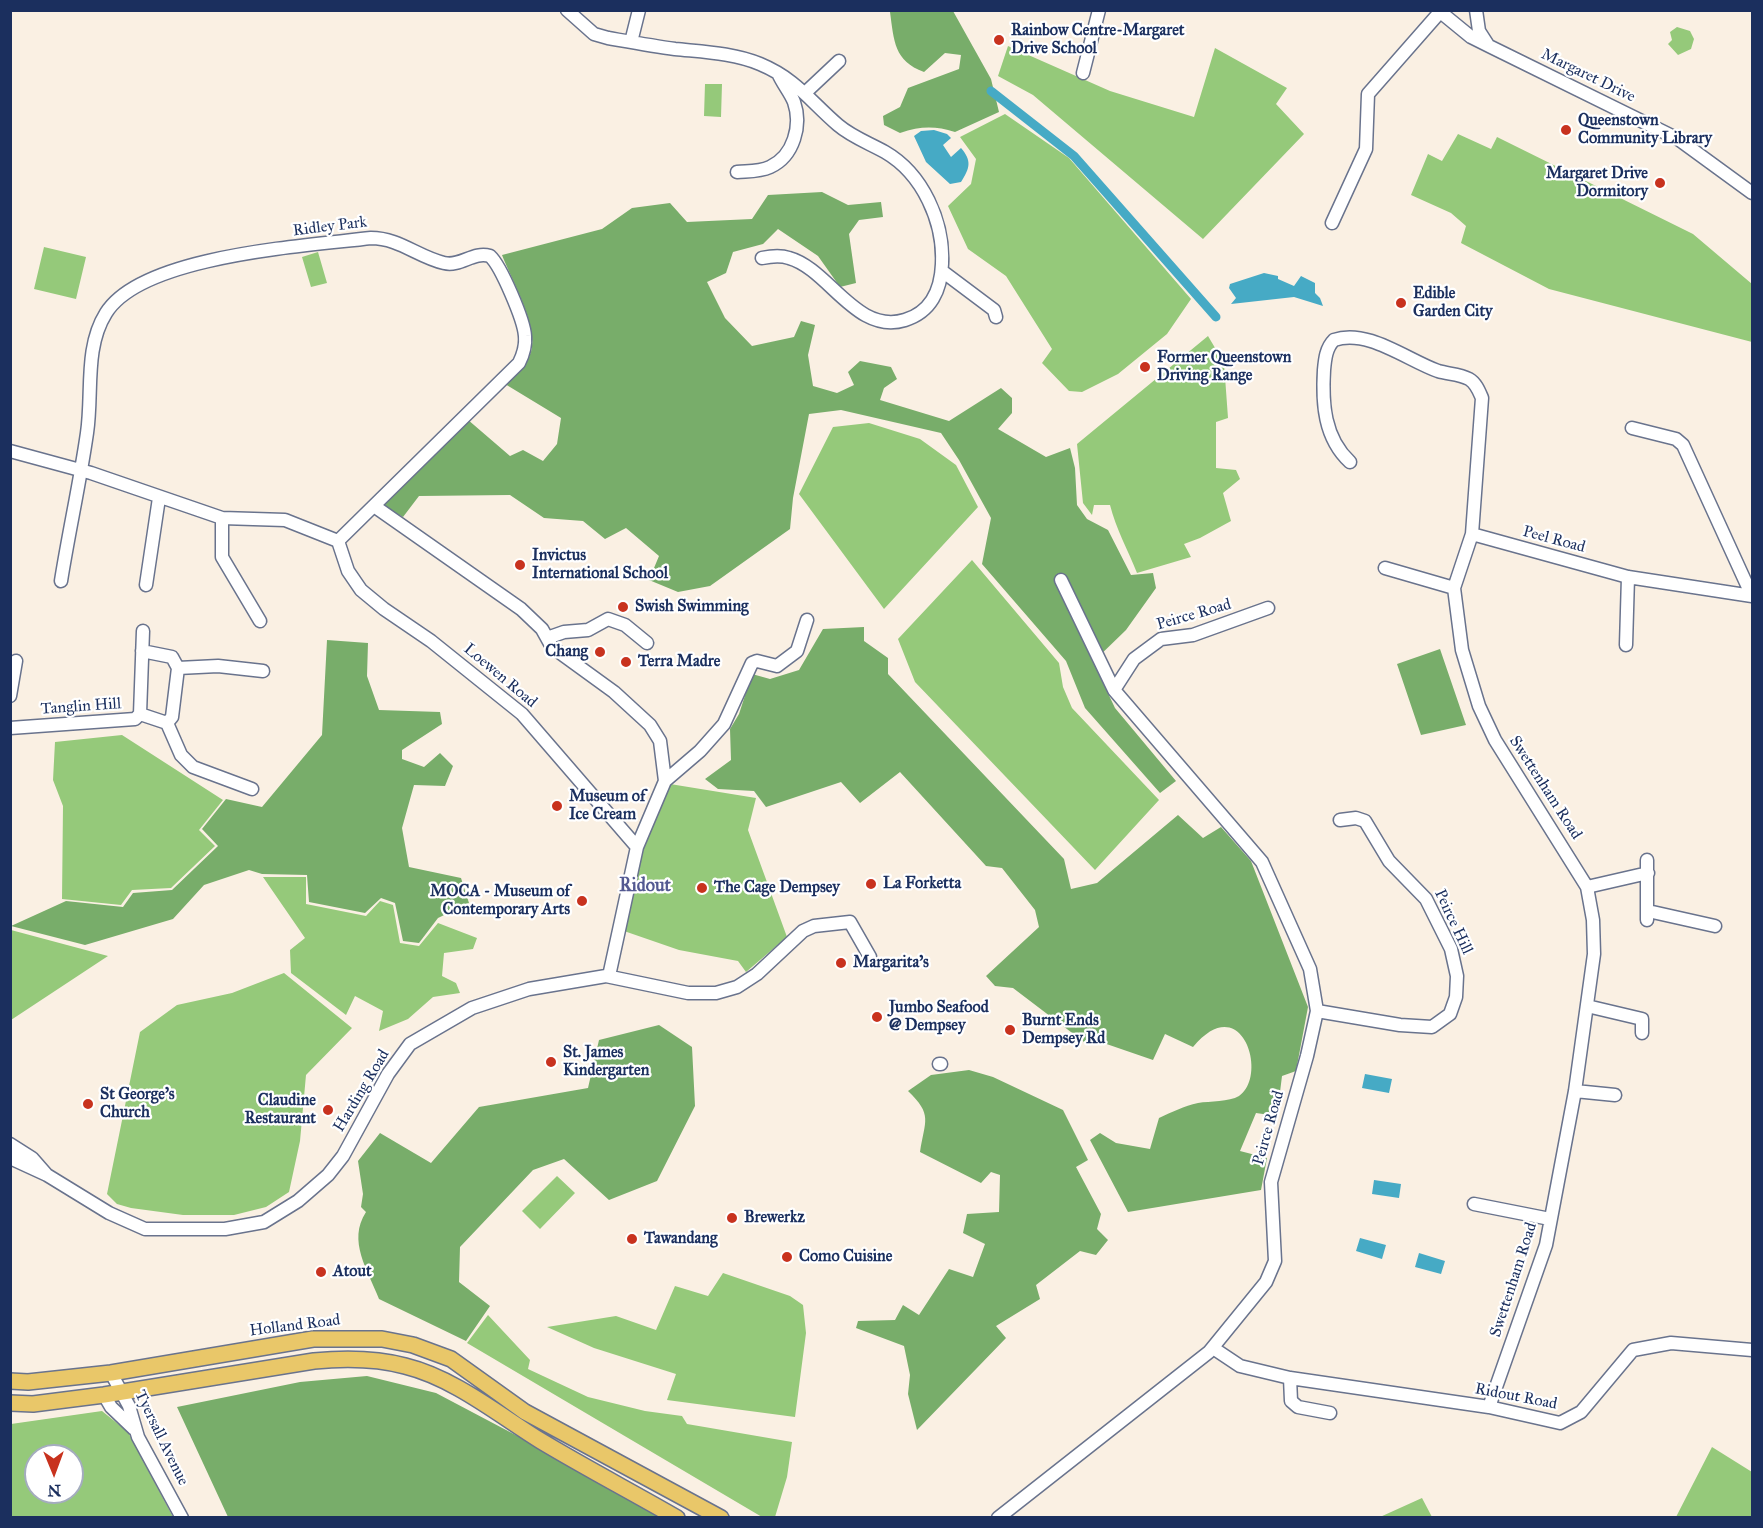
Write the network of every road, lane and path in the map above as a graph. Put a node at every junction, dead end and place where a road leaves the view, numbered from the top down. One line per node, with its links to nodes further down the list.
1 (567, 10): 6 (street)
2 (639, 10): 6 (street)
3 (1100, 10): 10 (street)
4 (1476, 10): 7 (street)
5 (1439, 11): 7 (street, Margaret Drive); 14 (street)
6 (631, 42): 9 (street)
7 (1489, 46): 13 (street, Margaret Drive)
8 (839, 61): 11 (street)
9 (777, 72): 11 (street); 12 (street)
10 (1083, 73)
11 (806, 92): 16 (street)
12 (737, 172)
13 (1752, 193)
14 (1332, 223)
15 (762, 258): 16 (street)
16 (942, 271): 17 (street)
17 (996, 317)
18 (1632, 428): 33 (street)
19 (10, 451): 21 (street)
20 (1350, 462): 25 (street, Swettenham Road)
21 (80, 470): 22 (street); 23 (street, Ridley Park); 29 (street, Ridley Park)
22 (159, 498): 24 (street); 31 (street)
23 (374, 506): 26 (street, Ridley Park); 38 (street)
24 (222, 518): 26 (street); 36 (street)
25 (1472, 534): 28 (street, Peel Road); 32 (street, Swettenham Road)
26 (338, 541): 53 (street, Loewen Road)
27 (1385, 568): 32 (street)
28 (1628, 577): 33 (street, Peel Road); 40 (street)
29 (61, 580)
30 (1061, 580): 45 (street, Peirce Road)
31 (146, 585)
32 (1454, 588): 54 (street, Swettenham Road)
33 (1752, 596)
34 (1268, 608): 45 (street, Peirce Road)
35 (807, 620): 50 (street)
36 (260, 621)
37 (143, 631): 41 (street, Tanglin Hill)
38 (547, 638): 39 (street); 50 (street)
39 (647, 643)
40 (1626, 645)
41 (142, 651): 43 (street); 47 (street, Tanglin Hill)
42 (16, 661): 46 (street)
43 (178, 668): 44 (street); 48 (street)
44 (263, 670)
45 (1114, 690): 59 (street, Peirce Road)
46 (10, 696)
47 (140, 714): 48 (street); 49 (street, Tanglin Hill)
48 (167, 723): 51 (street)
49 (10, 728)
50 (665, 781): 53 (street)
51 (252, 789)
52 (1340, 820): 59 (street, Peirce Hill)
53 (637, 847): 57 (street)
54 (1587, 887): 55 (street); 58 (street, Swettenham Road)
55 (1715, 926)
56 (870, 957): 57 (street, Harding Road)
57 (609, 976): 67 (street, Harding Road)
58 (1587, 1006): 60 (street); 61 (street, Swettenham Road)
59 (1317, 1011): 70 (street, Peirce Road)
60 (1642, 1032)
61 (1575, 1091): 62 (street); 69 (street, Swettenham Road)
62 (1615, 1095)
63 (10, 1144): 67 (street, Harding Road)
64 (10, 1158): 66 (street, Harding Road)
65 (10, 1166): 66 (street)
66 (27, 1168): 67 (street, Harding Road)
67 (47, 1175)
68 (1474, 1204): 69 (street)
69 (1551, 1219): 78 (street, Swettenham Road)
70 (1213, 1348): 73 (street, Ridout Road); 86 (street, Peirce Road)
71 (1752, 1350): 78 (street, Ridout Road)
72 (111, 1373): 74 (main road, Holland Road); 75 (street, Tyersall Avenue); 81 (main road, Holland Road)
73 (1290, 1378): 78 (street, Ridout Road); 79 (street)
74 (10, 1381)
75 (121, 1392): 76 (main road); 80 (street, Tyersall Avenue); 82 (main road)
76 (104, 1395): 77 (main road); 80 (street)
77 (10, 1403)
78 (1489, 1407)
79 (1330, 1413)
80 (135, 1430): 83 (street, Tyersall Avenue)
81 (654, 1482): 82 (main road); 85 (main road, Holland Road)
82 (648, 1501): 84 (main road)
83 (182, 1518)
84 (677, 1518)
85 (720, 1518)
86 (998, 1518)

